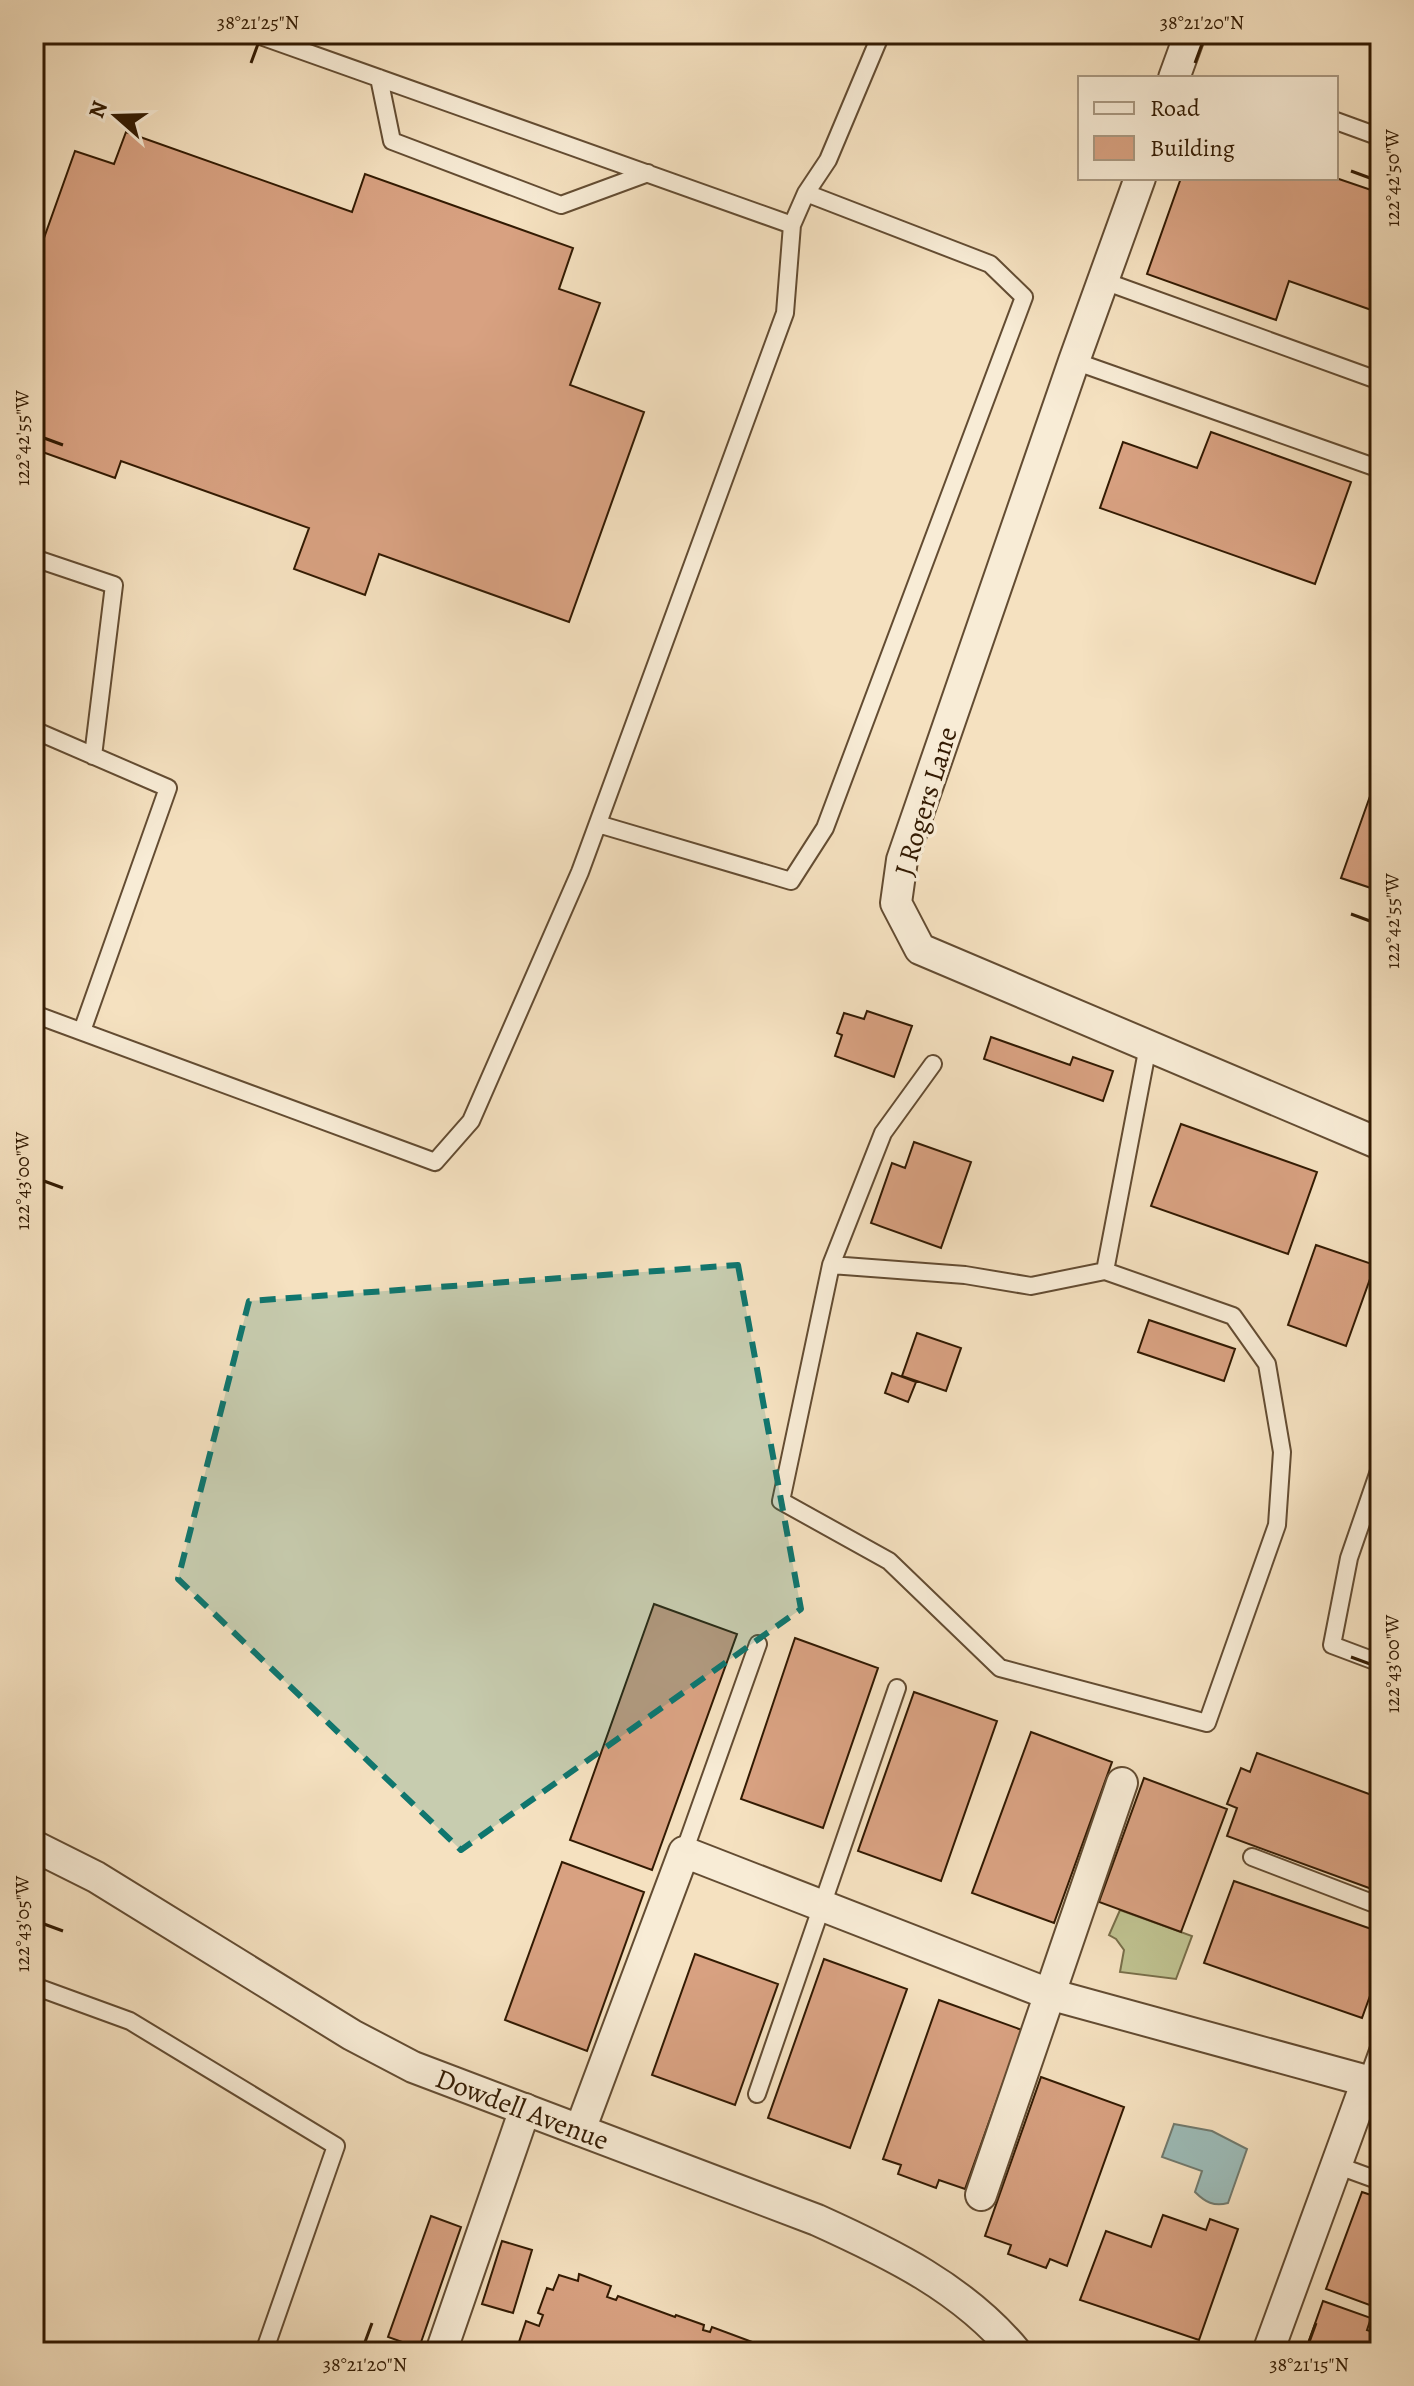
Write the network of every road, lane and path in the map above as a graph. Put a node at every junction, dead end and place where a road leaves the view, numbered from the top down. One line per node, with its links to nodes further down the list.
1 (255, 34): 5 (lane)
2 (881, 34): 10 (lane)
3 (1190, 34): 4 (street)
4 (1175, 76)
5 (379, 78): 8 (lane); 8 (lane)
6 (1338, 122): 7 (lane)
7 (1380, 137)
8 (648, 173): 11 (lane)
9 (1139, 180): 12 (street, J Rogers Lane)
10 (806, 193): 11 (lane); 19 (lane)
11 (792, 225): 19 (lane)
12 (1104, 281): 13 (street, J Rogers Lane); 14 (lane)
13 (1074, 361): 15 (lane); 22 (street, J Rogers Lane)
14 (1380, 381)
15 (1380, 469)
16 (34, 558): 18 (lane)
17 (34, 730): 18 (lane)
18 (93, 756): 21 (lane)
19 (598, 824): 21 (lane)
20 (34, 1014): 21 (lane)
21 (82, 1031)
22 (1148, 1046): 24 (street, J Rogers Lane); 26 (lane)
23 (933, 1064): 25 (lane)
24 (1380, 1144)
25 (831, 1265): 26 (lane); 26 (lane)
26 (1105, 1271)
27 (1380, 1468): 29 (lane)
28 (758, 1644): 33 (lane)
29 (1380, 1663)
30 (897, 1688): 36 (lane)
31 (1122, 1783): 38 (street)
32 (34, 1846): 42 (street, Dowdell Avenue)
33 (684, 1852): 36 (street); 43 (street)
34 (1252, 1857): 35 (lane)
35 (1380, 1906)
36 (822, 1907): 38 (street); 41 (lane)
37 (34, 1986): 47 (lane)
38 (1049, 1994): 40 (street); 46 (street)
39 (1380, 2045): 40 (lane)
40 (1367, 2081): 44 (street)
41 (757, 2094)
42 (525, 2109): 43 (street, Dowdell Avenue); 48 (street)
43 (580, 2130): 49 (street, Dowdell Avenue)
44 (1336, 2165): 45 (lane); 50 (street)
45 (1380, 2181)
46 (981, 2195)
47 (264, 2352)
48 (441, 2352)
49 (1016, 2352)
50 (1268, 2352)

